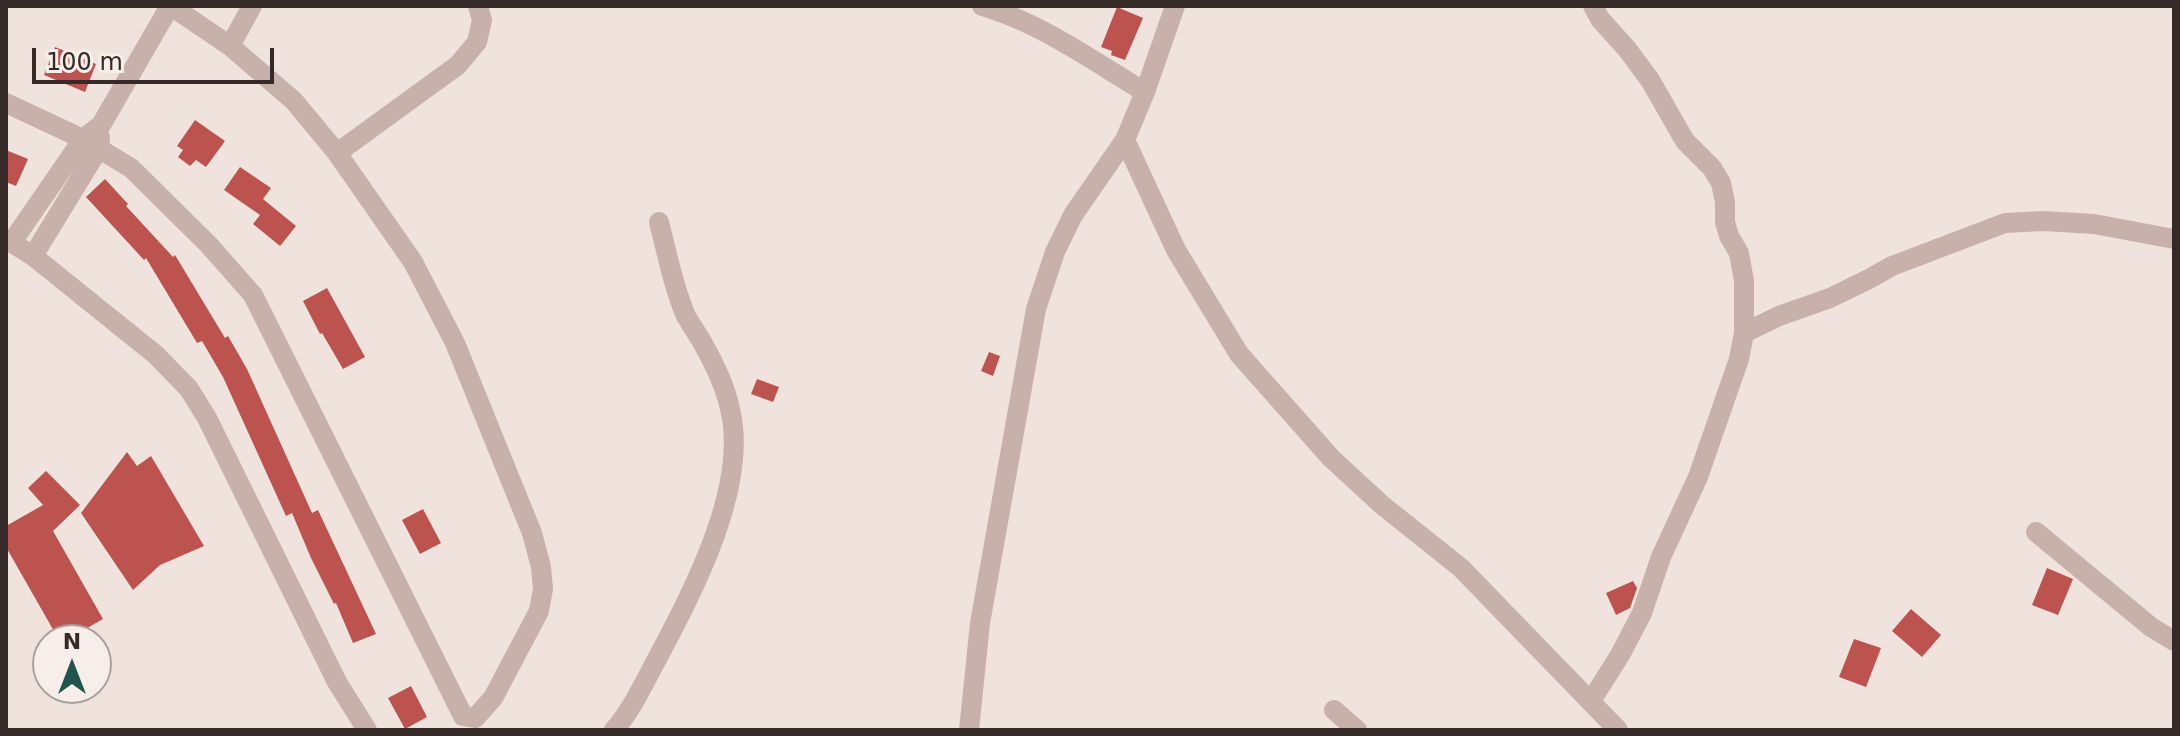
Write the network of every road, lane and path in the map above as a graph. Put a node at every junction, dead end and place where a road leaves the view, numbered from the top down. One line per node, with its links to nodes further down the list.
1 (170, 6): 7 (street); 11 (street)
2 (252, 6): 7 (street)
3 (478, 6): 12 (street)
4 (982, 6): 8 (street)
5 (1175, 6): 8 (street)
6 (1593, 6): 17 (street)
7 (230, 46): 12 (street)
8 (1145, 92): 10 (street)
9 (6, 103): 11 (street)
10 (1125, 140): 20 (street); 24 (street)
11 (91, 143): 12 (street); 15 (street); 16 (street)
12 (337, 153)
13 (659, 222): 23 (street)
14 (2174, 239): 17 (street)
15 (9, 240): 16 (street)
16 (33, 256): 22 (street)
17 (1744, 333): 20 (street)
18 (2036, 532): 19 (street)
19 (2174, 641)
20 (1591, 701): 26 (street)
21 (1334, 710): 25 (street)
22 (367, 730)
23 (614, 730)
24 (969, 730)
25 (1357, 730)
26 (1618, 730)

